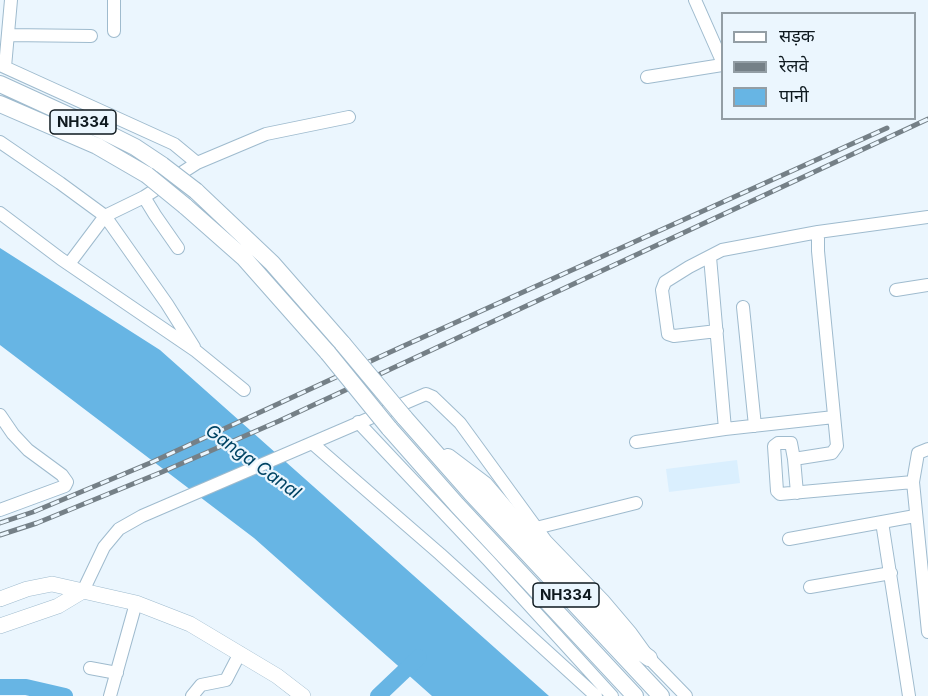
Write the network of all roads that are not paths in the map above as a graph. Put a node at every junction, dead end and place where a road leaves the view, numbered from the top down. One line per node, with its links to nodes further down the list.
1 (11, 0): 5 (street)
2 (114, 0): 4 (street)
3 (695, 0): 7 (street)
4 (114, 31)
5 (8, 35): 6 (street); 9 (street)
6 (91, 36)
7 (721, 58)
8 (721, 63): 10 (street)
9 (2, 66): 15 (street)
10 (647, 77)
11 (0, 84): 36 (highway, NH334, bridge)
12 (0, 104): 65 (highway, NH334, bridge)
13 (349, 117): 15 (street)
14 (0, 142): 18 (street)
15 (197, 163): 16 (street)
16 (144, 196): 18 (street); 21 (street)
17 (0, 213): 23 (street)
18 (105, 216): 23 (street); 28 (street)
19 (928, 217): 20 (street)
20 (818, 232): 22 (street); 31 (street)
21 (178, 248)
22 (710, 257): 27 (street); 27 (street)
23 (69, 264): 28 (street)
24 (928, 285): 25 (street)
25 (896, 290)
26 (743, 307): 33 (street)
27 (717, 331): 34 (street)
28 (196, 351): 29 (street)
29 (244, 390)
30 (0, 415): 44 (street)
31 (834, 417): 33 (street); 39 (street)
32 (358, 422): 37 (street); 47 (street); 64 (street)
33 (755, 426): 34 (street)
34 (725, 429): 35 (street)
35 (636, 442)
36 (427, 443): 57 (highway); 66 (highway, NH334)
37 (308, 445): 51 (street); 63 (street)
38 (928, 449): 40 (street)
39 (794, 459): 41 (street); 41 (street)
40 (913, 482): 41 (street); 45 (street)
41 (797, 493)
42 (636, 503): 47 (street)
43 (928, 503): 45 (street)
44 (0, 510)
45 (914, 510): 46 (street); 55 (street)
46 (882, 522): 48 (street); 49 (street)
47 (536, 528): 57 (street)
48 (789, 539)
49 (891, 573): 50 (street); 68 (street)
50 (810, 587)
51 (82, 591): 52 (main road); 53 (main road); 54 (main road)
52 (0, 599)
53 (136, 603): 56 (main road); 59 (street)
54 (0, 626)
55 (928, 632)
56 (240, 653): 61 (street); 62 (main road)
57 (649, 658): 67 (street)
58 (90, 668): 59 (street)
59 (117, 673): 60 (street)
60 (110, 696)
61 (192, 696)
62 (303, 696)
63 (596, 696)
64 (612, 696)
65 (635, 696)
66 (661, 696)
67 (686, 696)
68 (909, 696)

